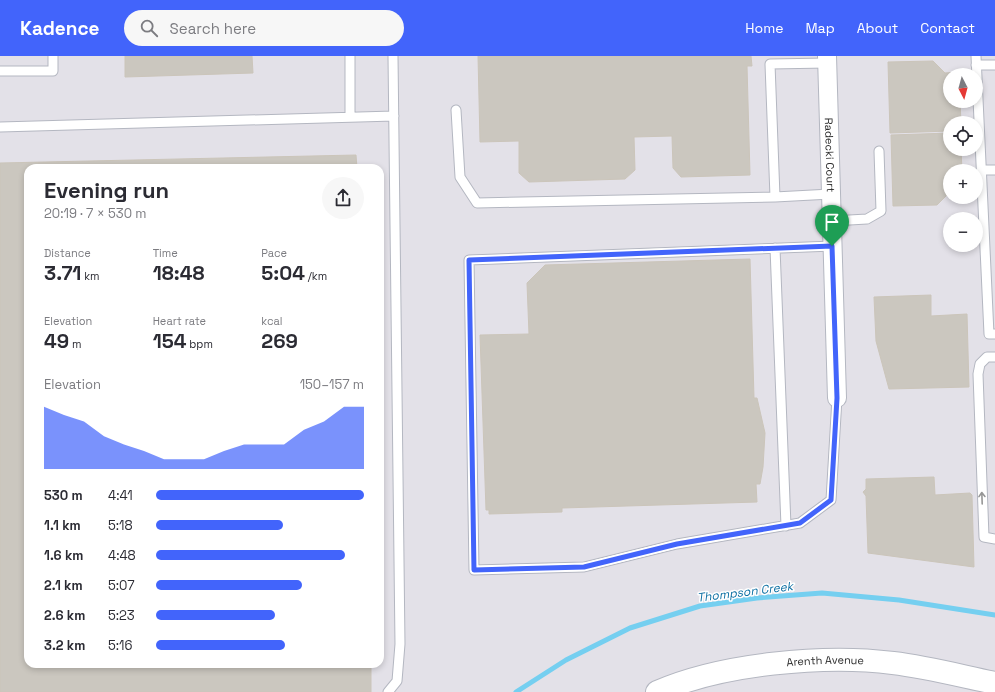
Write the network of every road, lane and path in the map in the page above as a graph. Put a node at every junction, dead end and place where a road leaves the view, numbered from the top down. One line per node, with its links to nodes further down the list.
1 (53, 56): 7 (lane)
2 (350, 56): 10 (lane)
3 (393, 56): 9 (lane)
4 (827, 60): 16 (street, Radecki Court); 17 (lane)
5 (976, 61): 6 (lane); 13 (lane)
6 (995, 65)
7 (0, 71)
8 (456, 110): 17 (lane)
9 (394, 116): 10 (lane); 28 (lane)
10 (350, 118): 11 (lane)
11 (0, 127)
12 (879, 151): 19 (lane)
13 (981, 164)
14 (983, 170): 15 (lane)
15 (995, 170)
16 (831, 194): 17 (lane); 19 (street, Radecki Court)
17 (775, 197)
18 (983, 204): 22 (lane)
19 (832, 221): 20 (street, Radecki Court)
20 (832, 246): 21 (lane); 24 (street, Radecki Court)
21 (775, 248): 25 (lane); 25 (lane)
22 (995, 334)
23 (995, 357): 26 (lane, one-way to 23)
24 (837, 398): 25 (lane)
25 (786, 526)
26 (995, 539)
27 (995, 682): 29 (street, Arenth Avenue)
28 (388, 692)
29 (657, 692)

